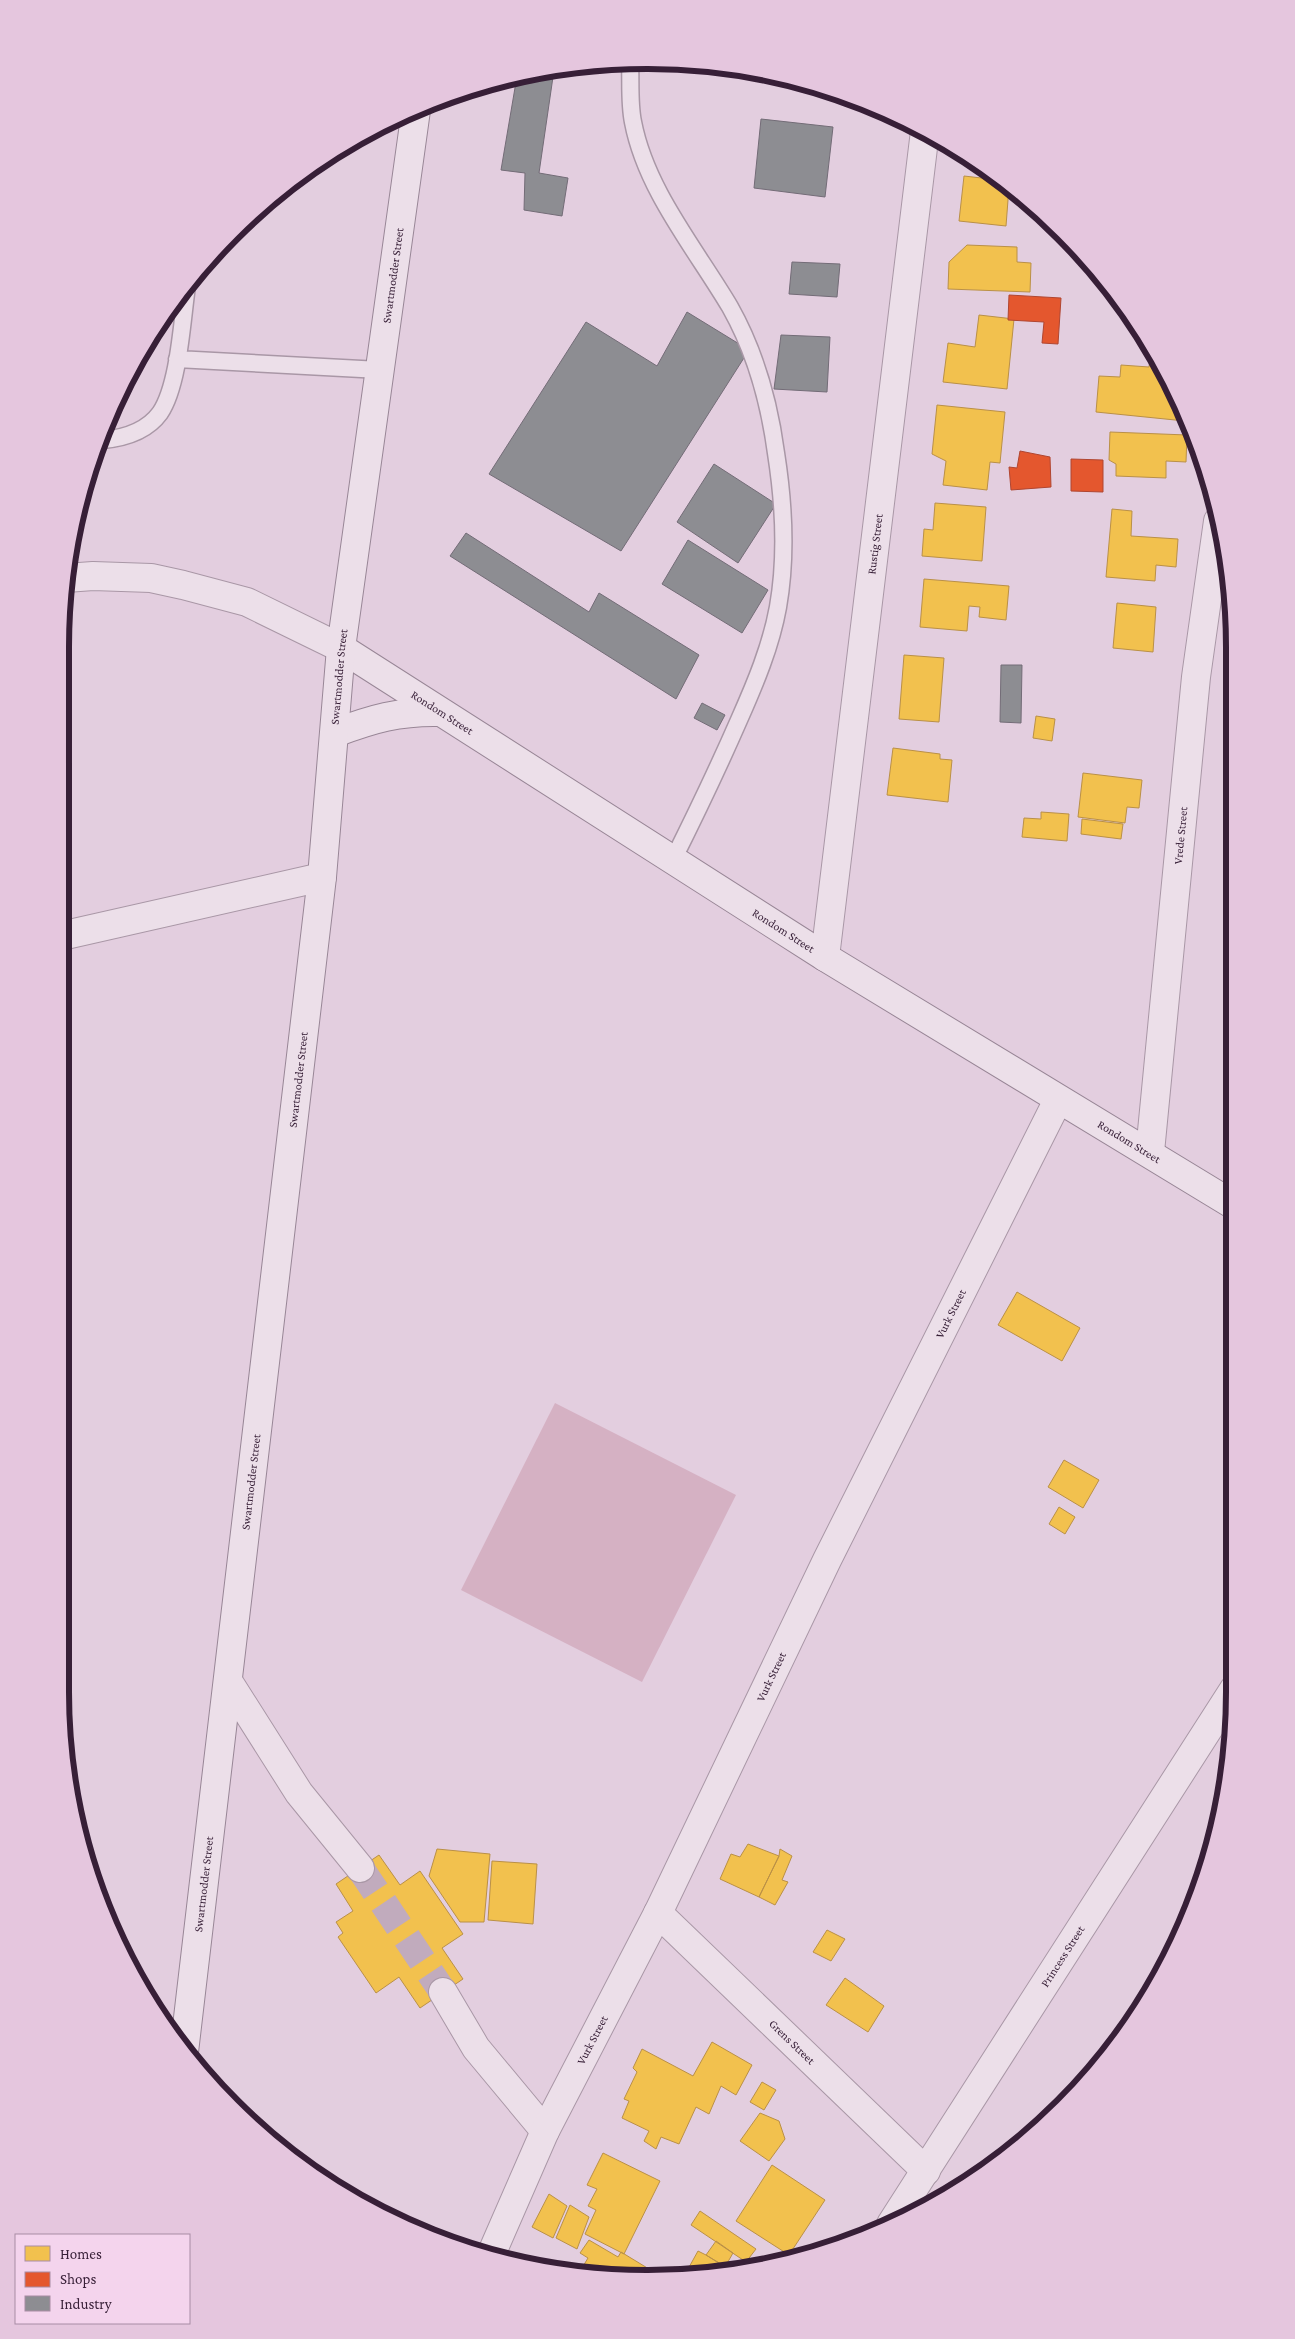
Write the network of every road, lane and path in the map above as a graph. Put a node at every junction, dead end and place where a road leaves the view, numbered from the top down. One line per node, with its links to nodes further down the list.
1 (630, 69): 13 (lane)
2 (415, 118): 6 (street, Swartmodder Street)
3 (924, 139): 16 (street, Rustig Street)
4 (185, 299): 5 (lane)
5 (177, 359): 6 (lane); 7 (lane)
6 (380, 370): 10 (street, Swartmodder Street)
7 (108, 440)
8 (1216, 538): 18 (street, Vrede Street)
9 (73, 577): 10 (street, Rondom Street)
10 (341, 648): 11 (street, Rondom Street); 12 (street, Swartmodder Street)
11 (440, 712): 12 (street); 13 (street, Rondom Street)
12 (335, 734): 14 (street, Swartmodder Street)
13 (673, 860): 16 (street, Rondom Street)
14 (322, 877): 15 (street); 20 (street, Swartmodder Street)
15 (69, 934)
16 (825, 957): 17 (street, Rondom Street)
17 (1058, 1100): 18 (street, Rondom Street); 23 (street, Vurk Street)
18 (1150, 1152): 19 (street, Rondom Street)
19 (1226, 1200)
20 (228, 1681): 22 (street); 25 (street, Swartmodder Street)
21 (1226, 1702): 27 (street, Princess Street)
22 (360, 1868)
23 (658, 1914): 26 (street, Vurk Street); 27 (street, Grens Street)
24 (443, 1992): 26 (street)
25 (185, 2040)
26 (545, 2131): 29 (street, Vurk Street)
27 (926, 2171): 28 (street, Princess Street)
28 (898, 2213)
29 (493, 2250)

